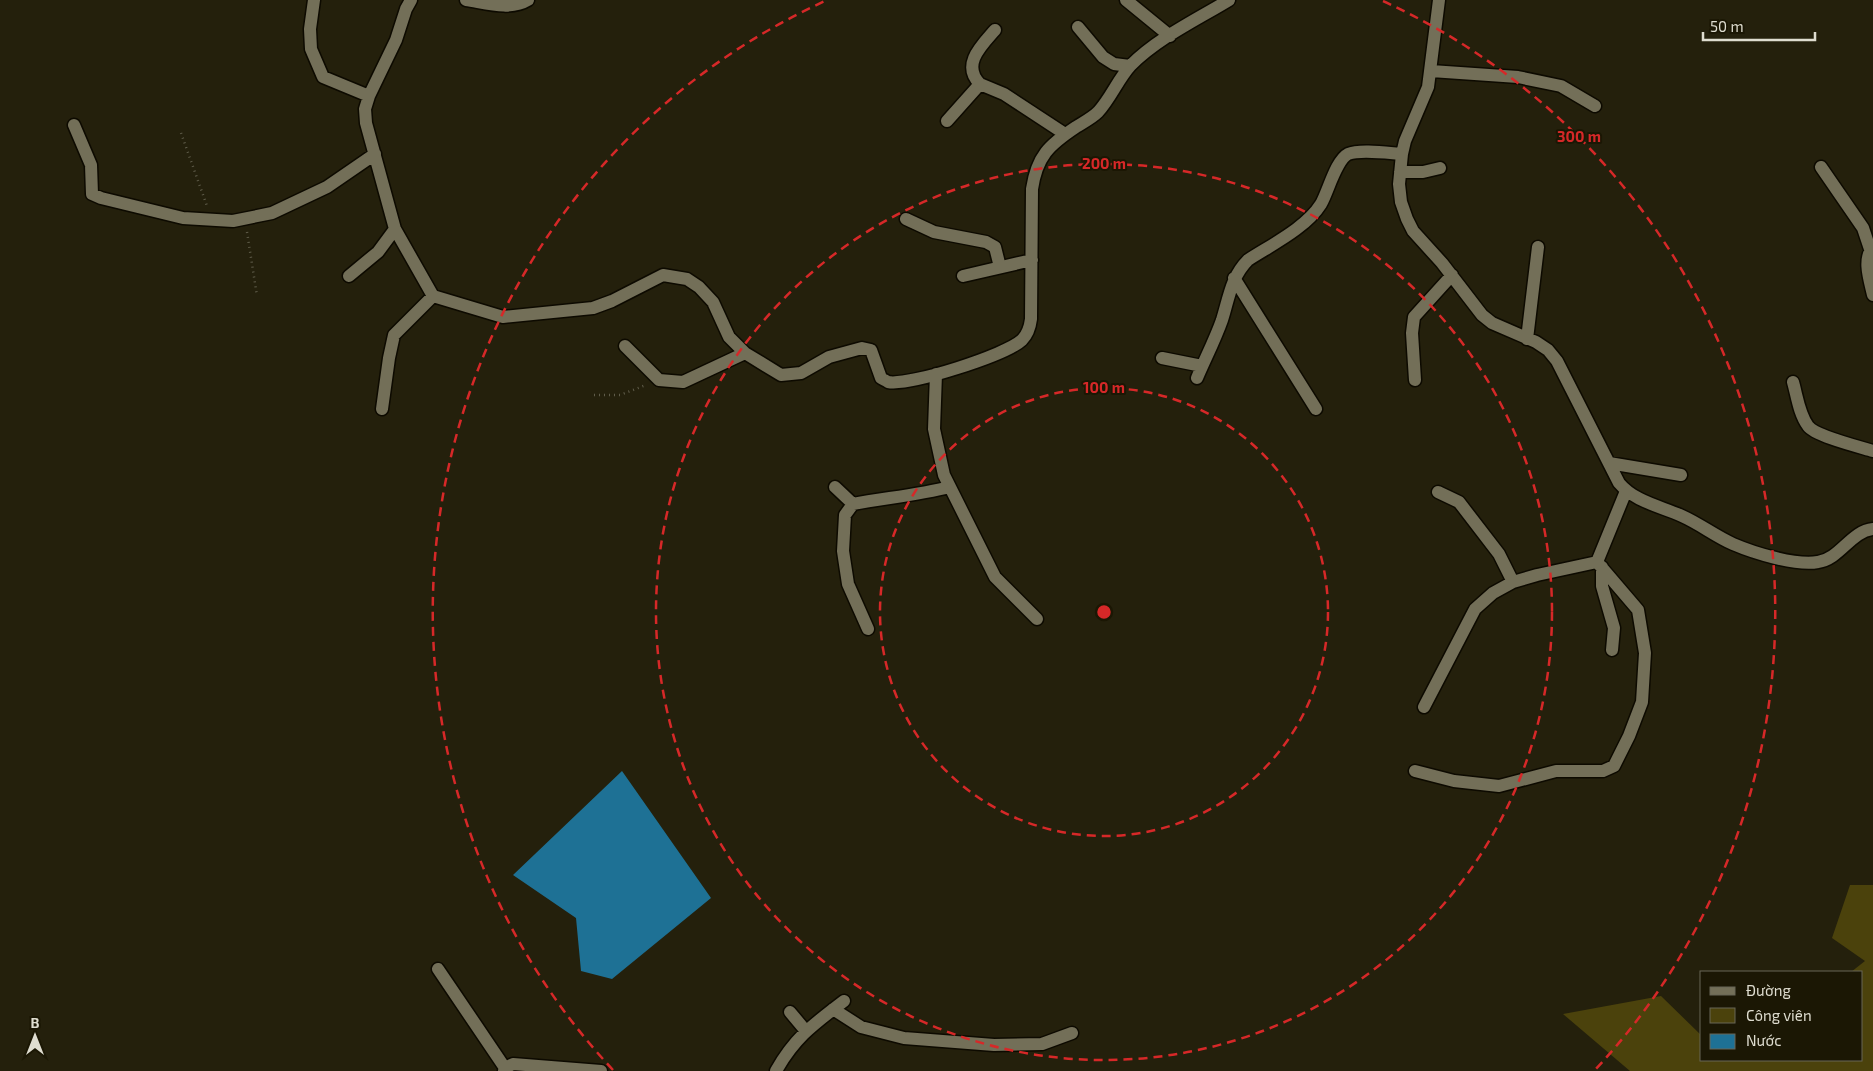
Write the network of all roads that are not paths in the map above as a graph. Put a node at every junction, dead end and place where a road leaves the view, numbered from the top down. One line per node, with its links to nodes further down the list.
1 (314, 0): 14 (street)
2 (411, 0): 14 (street)
3 (466, 0): 4 (street)
4 (528, 0)
5 (1126, 0): 10 (street)
6 (1229, 0): 10 (street)
7 (1438, 0): 12 (street)
8 (1078, 27): 11 (street)
9 (995, 30): 13 (street)
10 (1170, 36): 11 (street)
11 (1130, 66): 18 (street)
12 (1431, 71): 15 (street); 20 (street)
13 (980, 84): 16 (street); 18 (street)
14 (369, 96): 19 (street)
15 (1595, 106)
16 (946, 121)
17 (74, 125): 19 (street)
18 (1065, 134): 28 (street)
19 (375, 154): 25 (street)
20 (1402, 154): 23 (street); 33 (street)
21 (1822, 167): 27 (street)
22 (1440, 168): 23 (street)
23 (1400, 172): 30 (street)
24 (906, 219): 29 (street)
25 (395, 229): 31 (street); 35 (street)
26 (1538, 247): 36 (street)
27 (1872, 248): 34 (street)
28 (1032, 260): 29 (street); 41 (street)
29 (1000, 267): 32 (street)
30 (1452, 275): 36 (street); 43 (street)
31 (350, 276)
32 (964, 276)
33 (1234, 278): 40 (street); 46 (street)
34 (1873, 295)
35 (433, 296): 38 (street); 45 (street)
36 (1527, 339): 48 (street)
37 (625, 346): 38 (street)
38 (745, 353): 41 (street)
39 (1162, 358): 40 (street)
40 (1202, 366): 42 (street)
41 (936, 374): 51 (street)
42 (1197, 378)
43 (1416, 380)
44 (1793, 382): 47 (street)
45 (382, 409)
46 (1316, 409)
47 (1873, 451)
48 (1609, 463): 49 (street); 52 (street)
49 (1681, 475)
50 (835, 487): 54 (street)
51 (950, 487): 54 (street); 58 (street)
52 (1626, 491): 55 (street); 56 (street)
53 (1438, 492): 57 (street)
54 (853, 504): 59 (street)
55 (1873, 529)
56 (1600, 564): 57 (street); 60 (street); 62 (street)
57 (1513, 582): 61 (street)
58 (1037, 619)
59 (868, 629)
60 (1612, 650)
61 (1424, 707)
62 (1416, 772)
63 (438, 968): 69 (street)
64 (844, 1001): 65 (street)
65 (833, 1009): 67 (street); 68 (street)
66 (790, 1012): 67 (street)
67 (805, 1030): 71 (street)
68 (1072, 1034)
69 (504, 1070): 70 (street)
70 (601, 1071)
71 (776, 1071)

